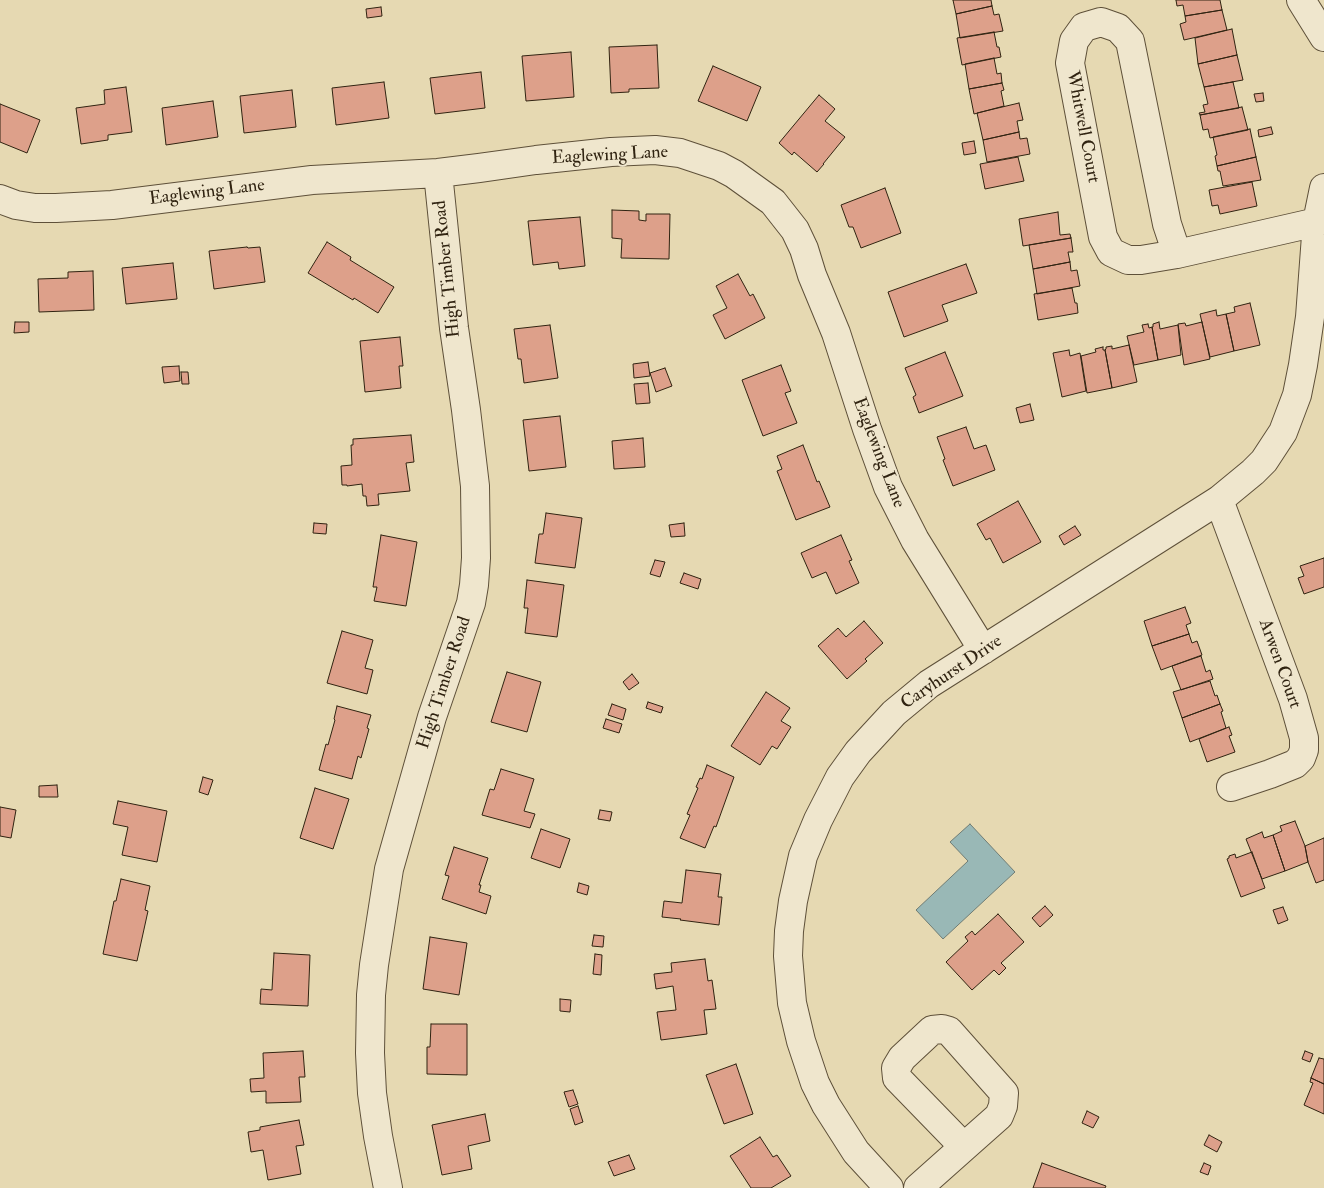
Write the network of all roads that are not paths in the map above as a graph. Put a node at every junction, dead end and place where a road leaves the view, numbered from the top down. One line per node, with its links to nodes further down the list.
1 (1301, 0): 2 (street)
2 (1324, 37)
3 (438, 173): 5 (street, Eaglewing Lane); 10 (street, Eaglewing Lane); 13 (street, High Timber Road)
4 (1324, 188): 6 (street, Caryhurst Drive)
5 (0, 199)
6 (1317, 222): 7 (street, Whitwell Court); 8 (street, Caryhurst Drive)
7 (1178, 254): 7 (street, Whitwell Court)
8 (1314, 369): 9 (street, Caryhurst Drive)
9 (1219, 500): 10 (street, Caryhurst Drive); 11 (street, Arwen Court)
10 (983, 650): 14 (street, Caryhurst Drive)
11 (1231, 787)
12 (964, 1147): 15 (street)
13 (388, 1188)
14 (890, 1188)
15 (918, 1188)

